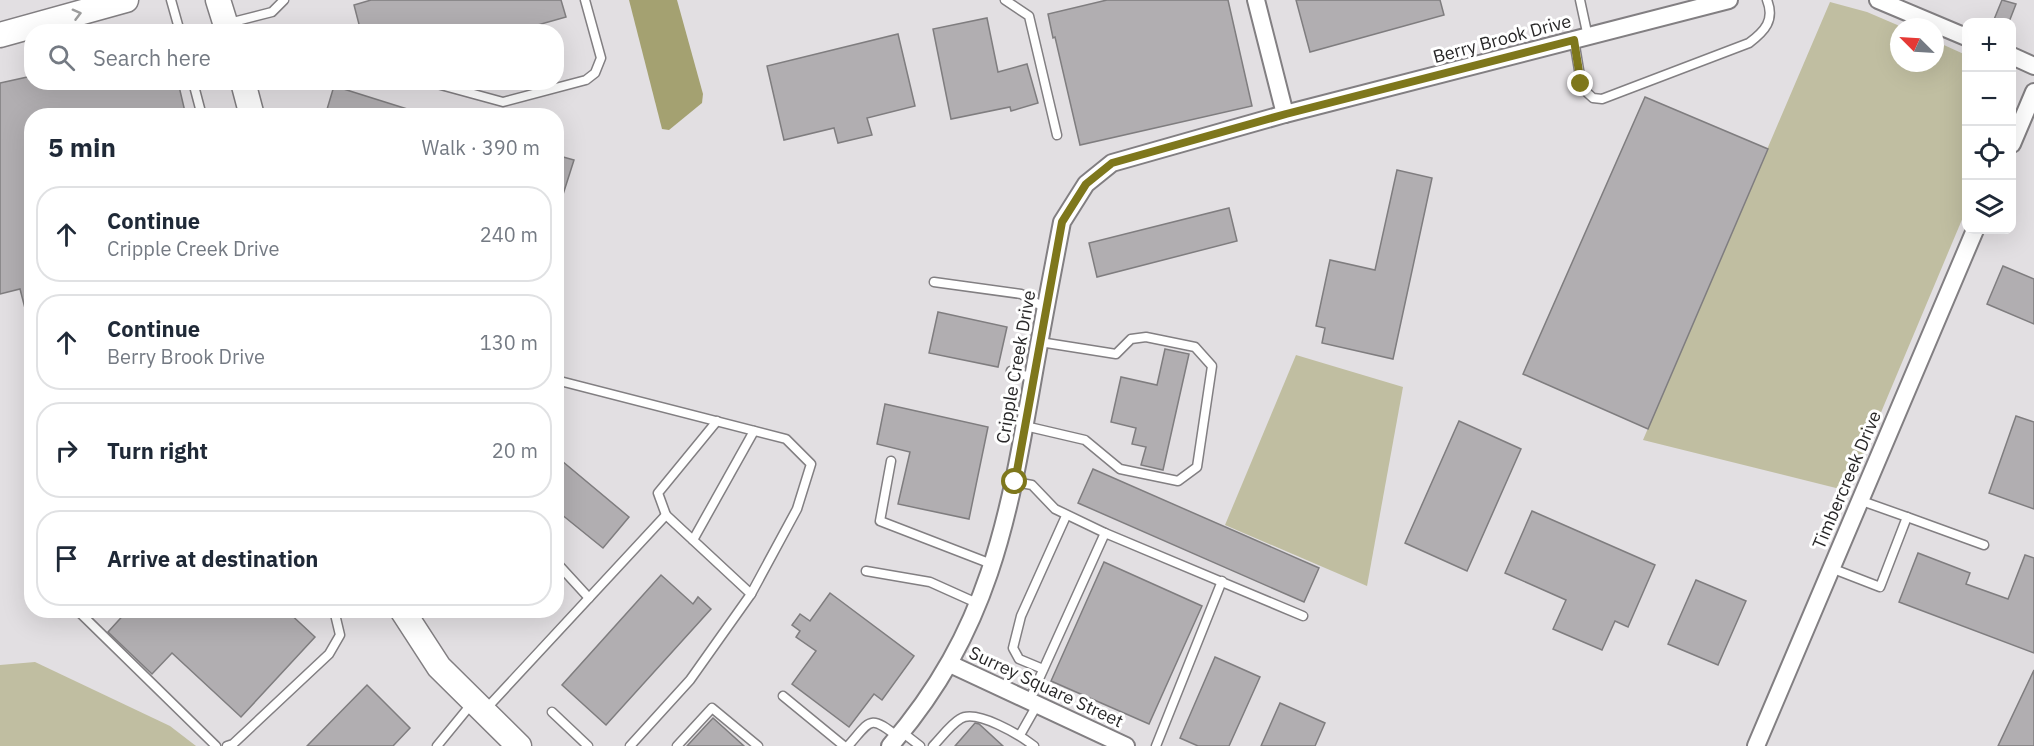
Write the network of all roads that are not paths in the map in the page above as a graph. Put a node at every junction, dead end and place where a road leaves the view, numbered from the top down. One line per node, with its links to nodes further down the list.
1 (126, 0): 12 (street, one-way to 1)
2 (171, 0): 13 (lane)
3 (218, 0): 14 (street)
4 (284, 0): 15 (lane)
5 (585, 0): 22 (lane)
6 (1005, 0): 31 (lane)
7 (1256, 0): 30 (street)
8 (1580, 0): 19 (lane)
9 (1729, 0): 19 (street, Berry Brook Drive)
10 (1767, 0): 19 (lane)
11 (1888, 2): 18 (street)
12 (40, 24)
13 (178, 24)
14 (226, 24)
15 (238, 24)
16 (24, 28): 17 (street, one-way to 16)
17 (0, 35)
18 (1962, 35)
19 (1581, 38): 30 (street, Berry Brook Drive)
20 (2016, 58): 21 (street)
21 (2034, 66)
22 (564, 86)
23 (195, 90): 28 (lane)
24 (245, 90): 29 (street)
25 (459, 90): 26 (lane)
26 (548, 90)
27 (2034, 92): 32 (street)
28 (200, 108)
29 (250, 108)
30 (1286, 114): 35 (street, Cripple Creek Drive)
31 (1057, 135)
32 (2016, 135)
33 (1973, 234): 45 (street, Timbercreek Drive)
34 (934, 282): 35 (lane)
35 (1046, 309): 36 (street, Cripple Creek Drive)
36 (1040, 342): 38 (street, Cripple Creek Drive); 41 (lane)
37 (1011, 371): 38 (lane)
38 (1033, 378): 41 (street, Cripple Creek Drive)
39 (564, 382): 40 (lane)
40 (717, 421): 42 (lane); 46 (lane)
41 (1025, 426): 44 (street, Cripple Creek Drive)
42 (754, 431): 50 (lane); 57 (lane)
43 (891, 460): 52 (lane)
44 (1015, 482): 47 (lane); 52 (street, Cripple Creek Drive)
45 (1859, 500): 48 (lane); 53 (street, Timbercreek Drive)
46 (666, 515): 50 (lane); 58 (lane)
47 (1066, 516): 49 (lane); 65 (lane)
48 (1907, 517): 51 (lane); 53 (lane)
49 (1105, 533): 56 (lane); 65 (lane)
50 (693, 540): 57 (lane)
51 (1984, 545)
52 (994, 565): 59 (street, Cripple Creek Drive)
53 (1831, 568): 86 (street, Timbercreek Drive)
54 (564, 571): 58 (lane)
55 (866, 571): 59 (lane)
56 (1222, 581): 60 (lane); 85 (lane)
57 (751, 594): 78 (lane)
58 (589, 598): 68 (lane)
59 (979, 604): 64 (street, Cripple Creek Drive)
60 (1303, 616)
61 (85, 618): 73 (lane)
62 (336, 618): 74 (lane)
63 (407, 618): 68 (street)
64 (950, 664): 67 (street, Surrey Square Street); 71 (street, Cripple Creek Drive)
65 (1043, 669): 67 (lane)
66 (783, 696): 81 (lane)
67 (1033, 703): 70 (lane); 72 (street, Surrey Square Street)
68 (478, 707): 75 (lane); 76 (street)
69 (552, 712): 77 (lane)
70 (1020, 735): 83 (lane); 84 (lane)
71 (897, 738): 81 (lane); 82 (lane)
72 (1122, 745)
73 (216, 746)
74 (227, 746)
75 (437, 746)
76 (519, 746)
77 (588, 746)
78 (630, 746)
79 (677, 746): 80 (lane)
80 (758, 746)
81 (846, 746)
82 (920, 746)
83 (933, 746)
84 (1034, 746)
85 (1156, 746)
86 (1756, 746)

